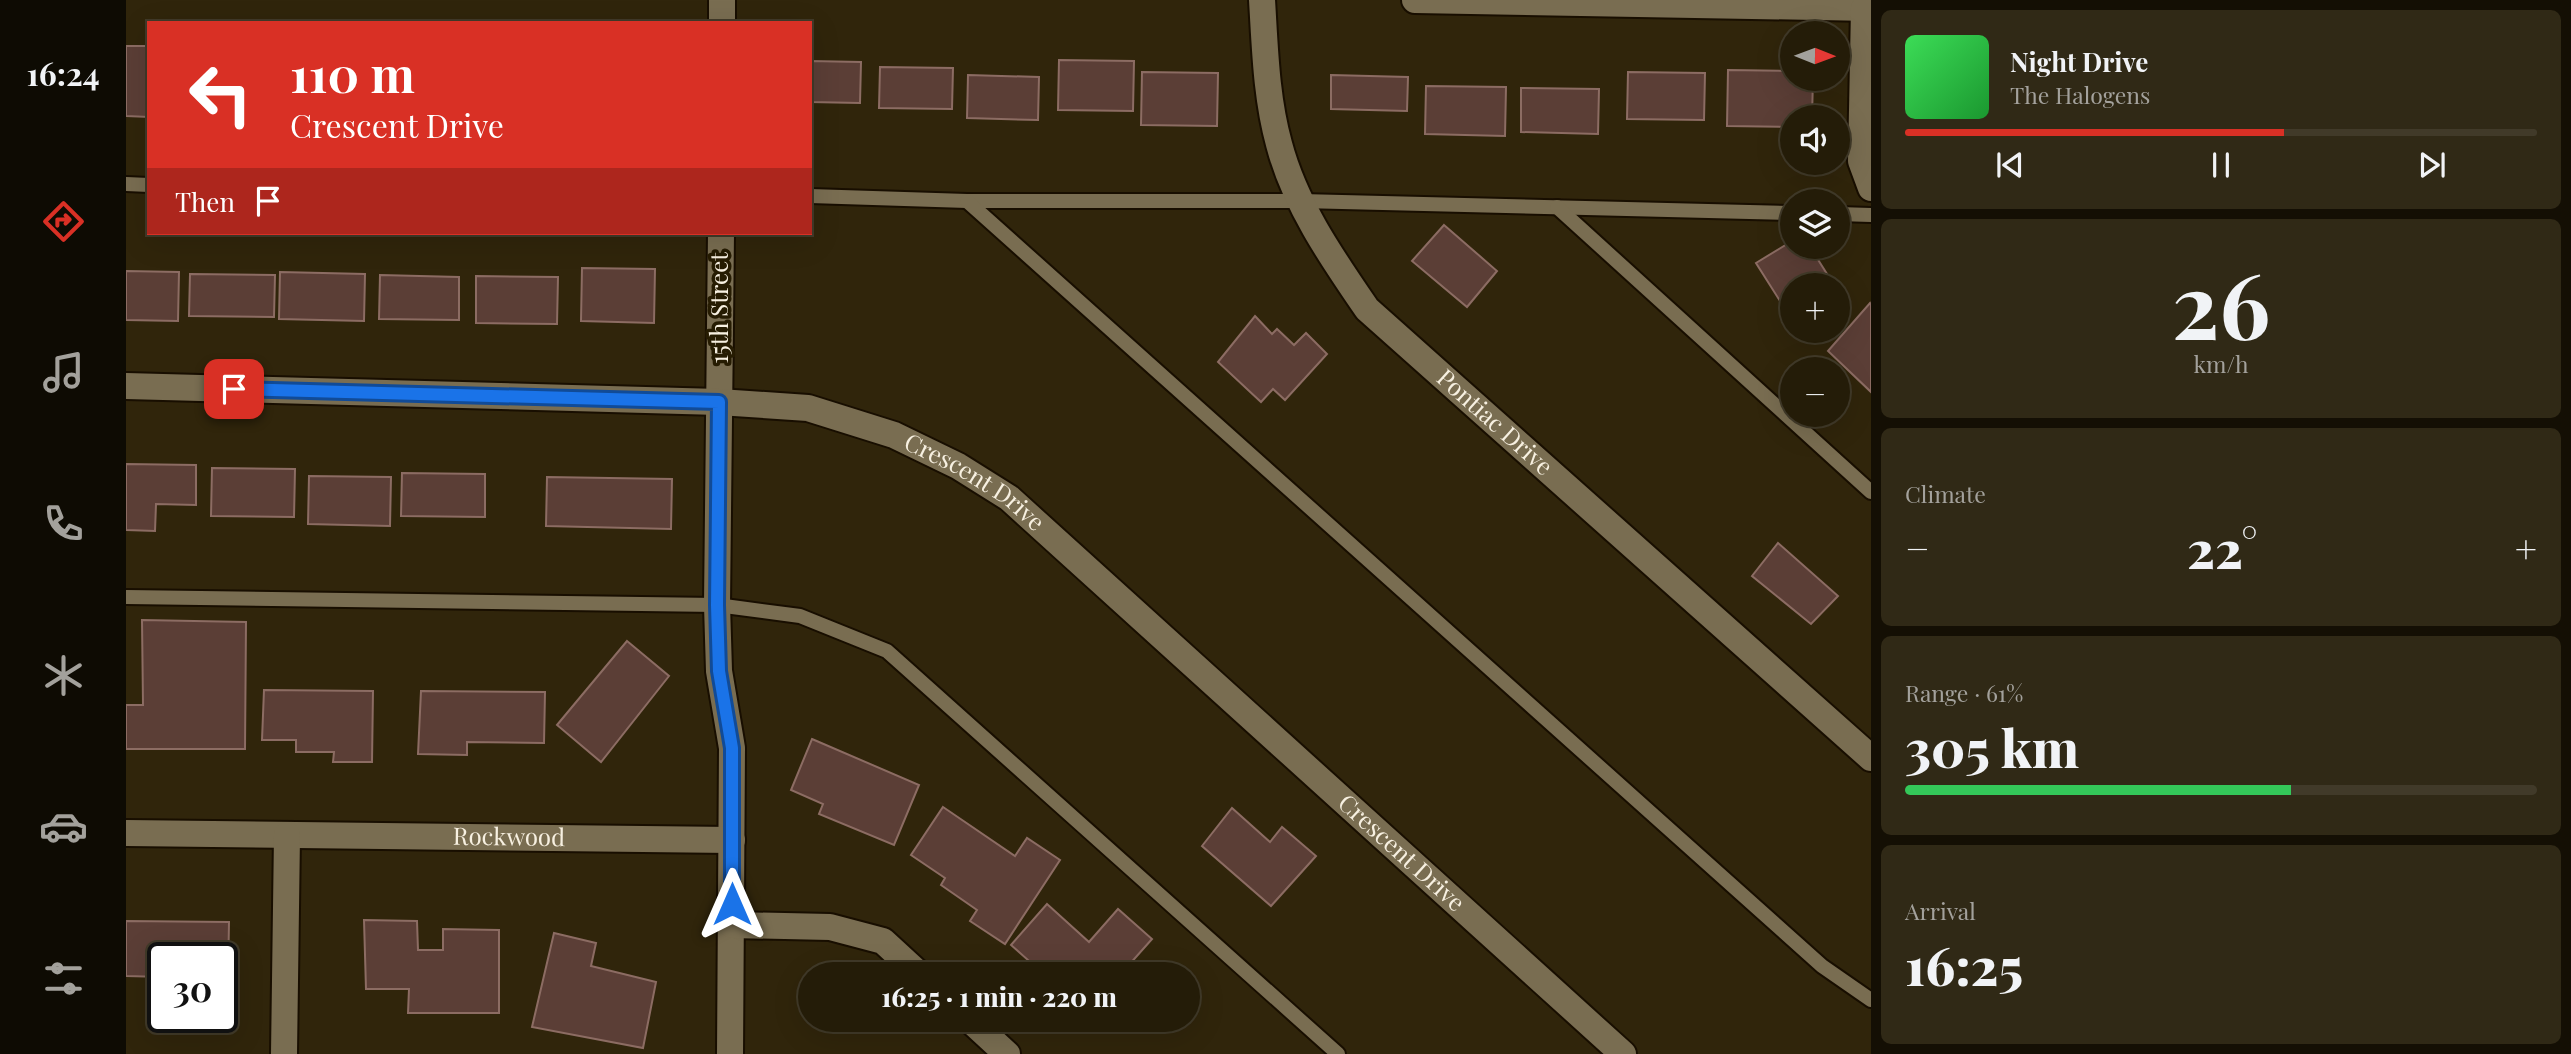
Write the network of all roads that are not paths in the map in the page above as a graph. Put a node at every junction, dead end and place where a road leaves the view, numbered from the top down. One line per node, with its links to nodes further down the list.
1 (722, 0): 5 (street)
2 (1262, 0): 11 (street, Pontiac Drive)
3 (1415, 0): 4 (street)
4 (1867, 8): 8 (street)
5 (722, 21)
6 (126, 184): 7 (lane)
7 (147, 185)
8 (1871, 187)
9 (812, 196): 10 (lane)
10 (967, 201): 11 (lane); 28 (lane)
11 (1301, 201): 12 (lane); 22 (street, Pontiac Drive)
12 (1557, 207): 13 (lane); 19 (lane)
13 (1780, 213)
14 (1850, 214): 15 (lane)
15 (1871, 215)
16 (721, 235): 18 (street, 15th Street)
17 (126, 386): 18 (street, Crescent Drive)
18 (719, 402): 21 (street, 15th Street); 34 (street, Crescent Drive)
19 (1871, 492)
20 (126, 597): 21 (lane)
21 (717, 605): 25 (street, 15th Street); 33 (lane)
22 (1871, 758)
23 (126, 833): 24 (street, Rockwood)
24 (287, 835): 25 (street, Rockwood); 30 (street)
25 (732, 840): 26 (street, 15th Street)
26 (732, 925): 27 (street); 31 (street, 15th Street)
27 (906, 962)
28 (1871, 1000)
29 (983, 1032): 32 (street)
30 (284, 1054)
31 (730, 1054)
32 (1007, 1054)
33 (1338, 1054)
34 (1623, 1054)

